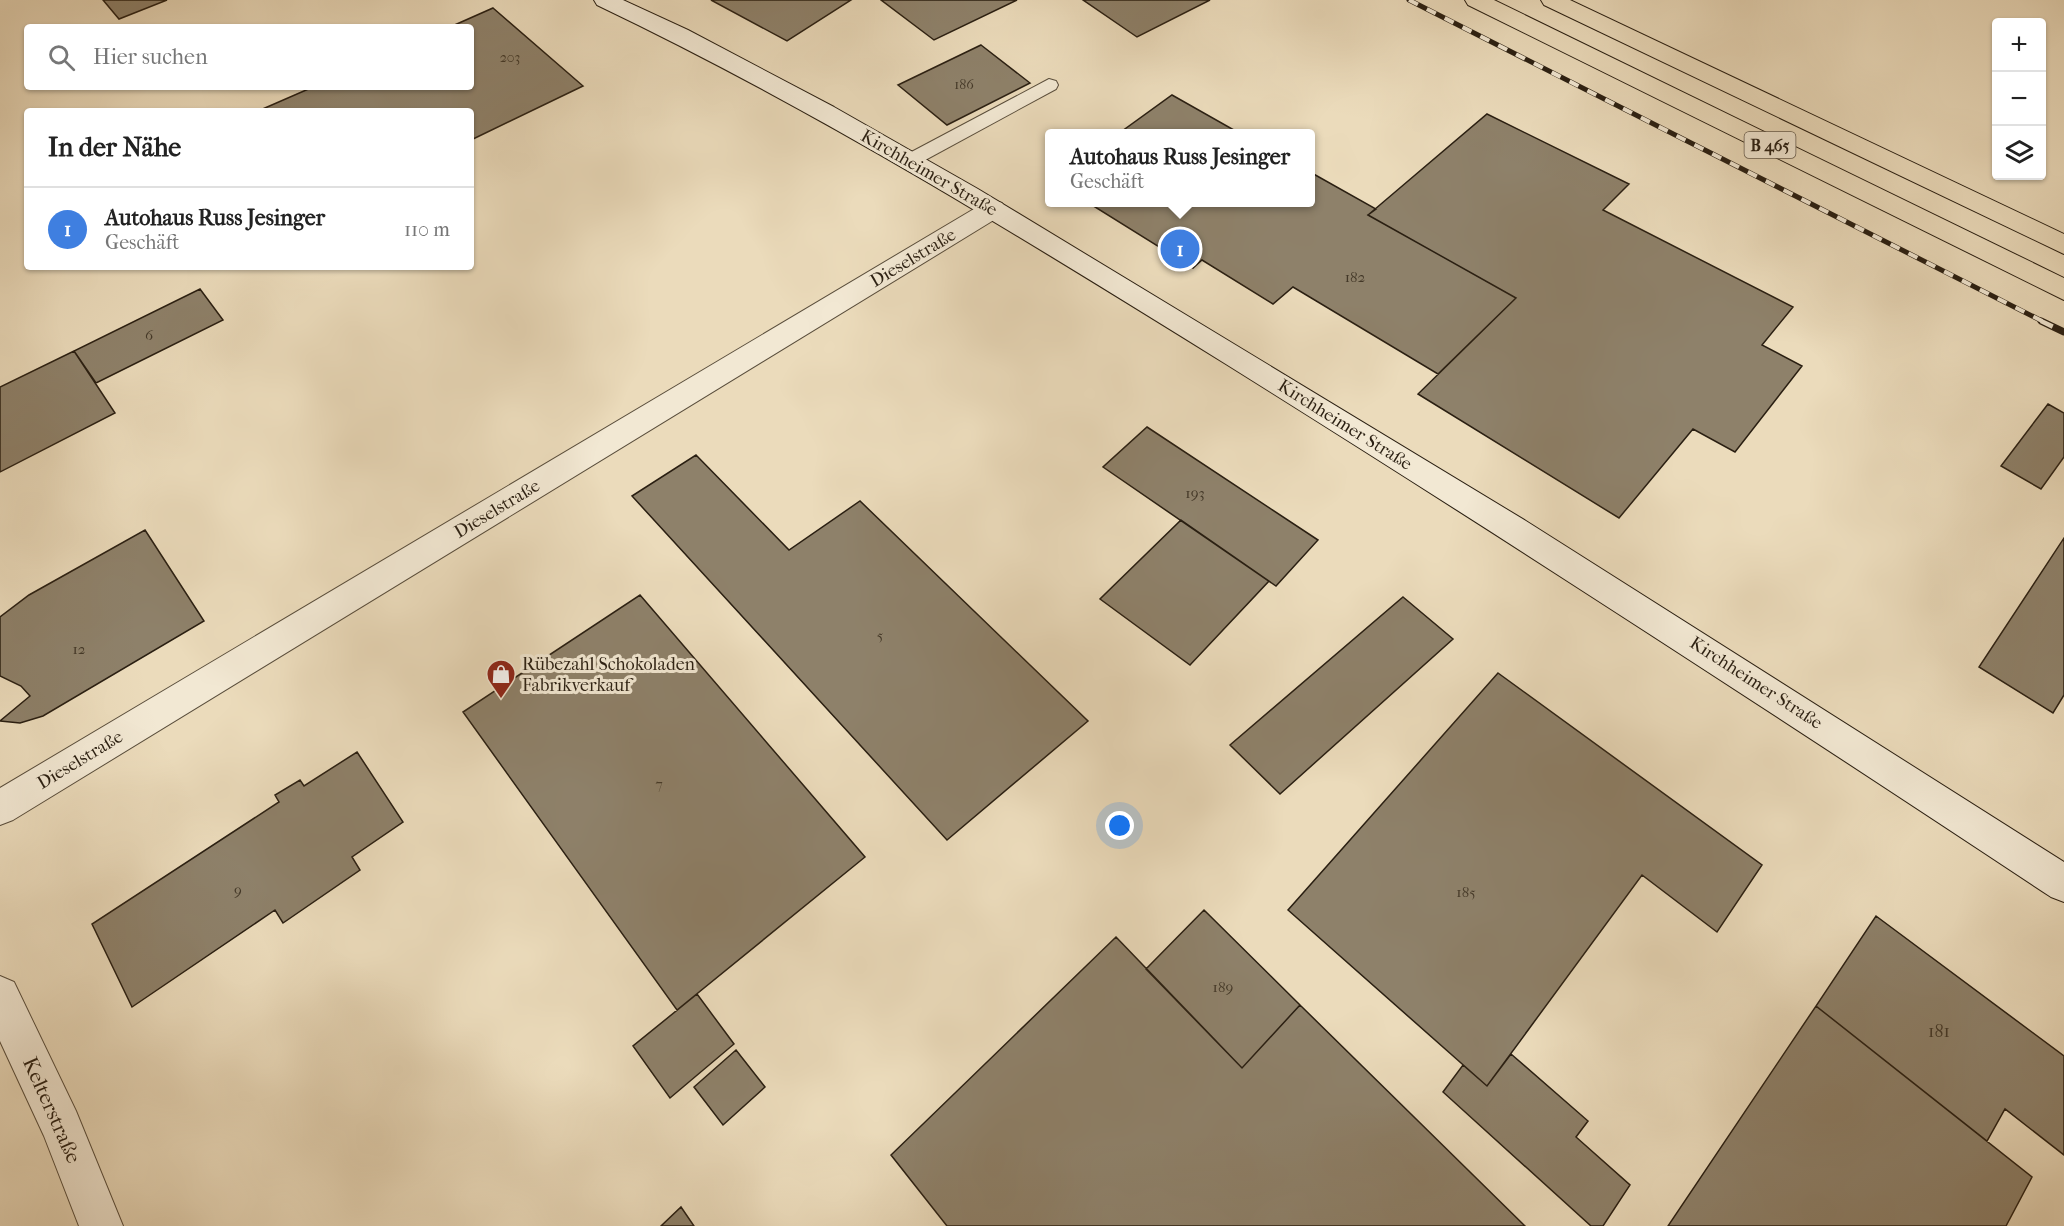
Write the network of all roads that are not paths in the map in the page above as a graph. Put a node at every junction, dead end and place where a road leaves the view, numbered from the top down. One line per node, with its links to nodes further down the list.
1 (605, 0): 5 (street, Kirchheimer Straße)
2 (1476, 0): 8 (main road, B 465)
3 (1552, 0): 7 (main road, B 465)
4 (1049, 85): 5 (lane)
5 (909, 161): 6 (street, Kirchheimer Straße)
6 (993, 209): 9 (street, Dieselstraße); 10 (street, Kirchheimer Straße)
7 (2064, 245)
8 (2064, 290)
9 (0, 808)
10 (2064, 884)
11 (0, 996): 12 (street, Kelterstraße)
12 (101, 1226)

